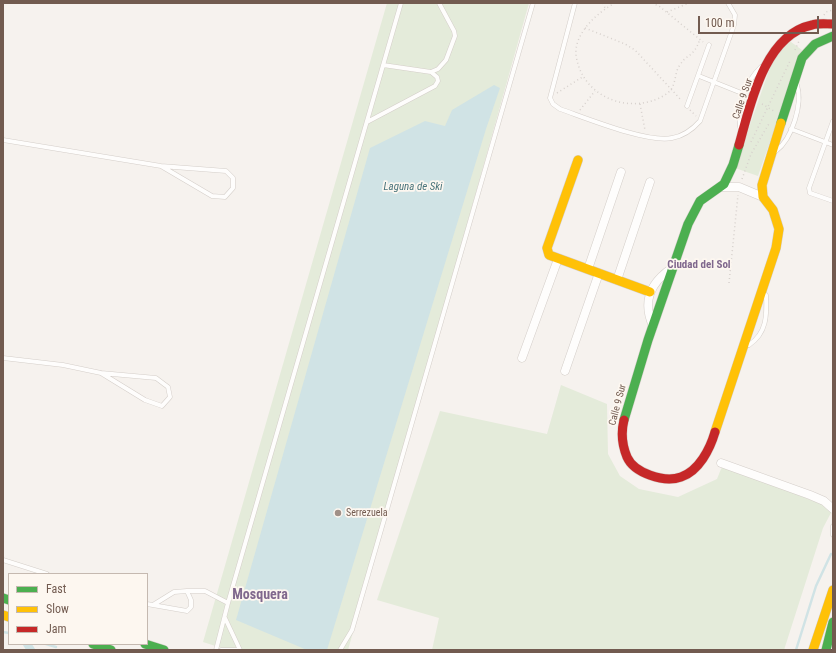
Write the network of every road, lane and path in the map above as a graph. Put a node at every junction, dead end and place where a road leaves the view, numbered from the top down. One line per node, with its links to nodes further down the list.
1 (401, 3): 20 (lane)
2 (439, 3): 21 (lane)
3 (533, 3): 85 (lane)
4 (575, 3): 29 (lane)
5 (603, 3): 10 (path)
6 (615, 3): 10 (path)
7 (652, 3): 12 (path)
8 (689, 3): 12 (path)
9 (728, 3): 25 (lane)
10 (605, 8): 15 (path)
11 (833, 10): 13 (path)
12 (666, 12): 26 (path)
13 (822, 22): 14 (street, Calle 9 Sur); 19 (street, Calle 9 Sur)
14 (833, 24)
15 (585, 28): 22 (path); 26 (path)
16 (833, 36): 24 (street)
17 (803, 38): 33 (path)
18 (709, 45): 23 (lane)
19 (768, 62): 28 (lane); 30 (street, Calle 9 Sur)
20 (383, 65): 21 (lane); 38 (lane)
21 (431, 72): 38 (lane)
22 (584, 76): 27 (path); 29 (path)
23 (699, 76): 25 (lane); 32 (lane)
24 (795, 80): 35 (street); 39 (lane)
25 (713, 81): 28 (lane); 36 (lane)
26 (672, 89): 31 (path); 32 (path)
27 (595, 91): 31 (path); 34 (path)
28 (744, 94): 41 (lane)
29 (550, 98): 34 (lane)
30 (754, 99): 33 (path); 41 (street, Calle 9 Sur)
31 (640, 104): 40 (path)
32 (687, 106): 36 (path)
33 (767, 106): 35 (path); 43 (path)
34 (575, 114): 40 (lane)
35 (784, 115): 46 (street)
36 (700, 121): 40 (lane)
37 (833, 121): 44 (lane)
38 (367, 122): 73 (lane)
39 (791, 129): 44 (lane); 46 (lane)
40 (646, 137)
41 (742, 137): 51 (street, Calle 9 Sur)
42 (3, 140): 48 (lane)
43 (751, 142)
44 (826, 142): 45 (lane); 53 (lane)
45 (833, 145)
46 (773, 154): 52 (street)
47 (578, 160): 54 (street)
48 (160, 166): 48 (lane)
49 (620, 172): 56 (street)
50 (650, 182): 58 (street)
51 (721, 187): 52 (street); 55 (street, Calle 9 Sur)
52 (763, 197): 60 (street, Calle 9 Sur)
53 (833, 201)
54 (558, 259): 56 (street); 62 (street)
55 (672, 268): 59 (street); 60 (street, Calle 9 Sur)
56 (588, 269): 57 (street)
57 (599, 273): 58 (street); 63 (street)
58 (617, 280): 59 (street)
59 (650, 292): 60 (street)
60 (653, 326)
61 (3, 358): 64 (lane)
62 (522, 358)
63 (565, 371)
64 (101, 373): 64 (lane)
65 (721, 463): 66 (street)
66 (833, 508)
67 (833, 526): 68 (lane)
68 (833, 535)
69 (3, 560): 70 (lane)
70 (45, 573)
71 (833, 590): 86 (street)
72 (187, 591): 73 (lane); 75 (lane); 75 (lane)
73 (228, 603): 76 (lane)
74 (148, 604): 75 (lane)
75 (153, 605)
76 (224, 617): 82 (lane); 84 (lane)
77 (833, 622): 87 (street)
78 (96, 645): 80 (street)
79 (148, 645): 81 (street)
80 (111, 650)
81 (164, 650)
82 (216, 650)
83 (221, 650): 84 (lane)
84 (240, 650)
85 (340, 650)
86 (813, 650)
87 (826, 650)

